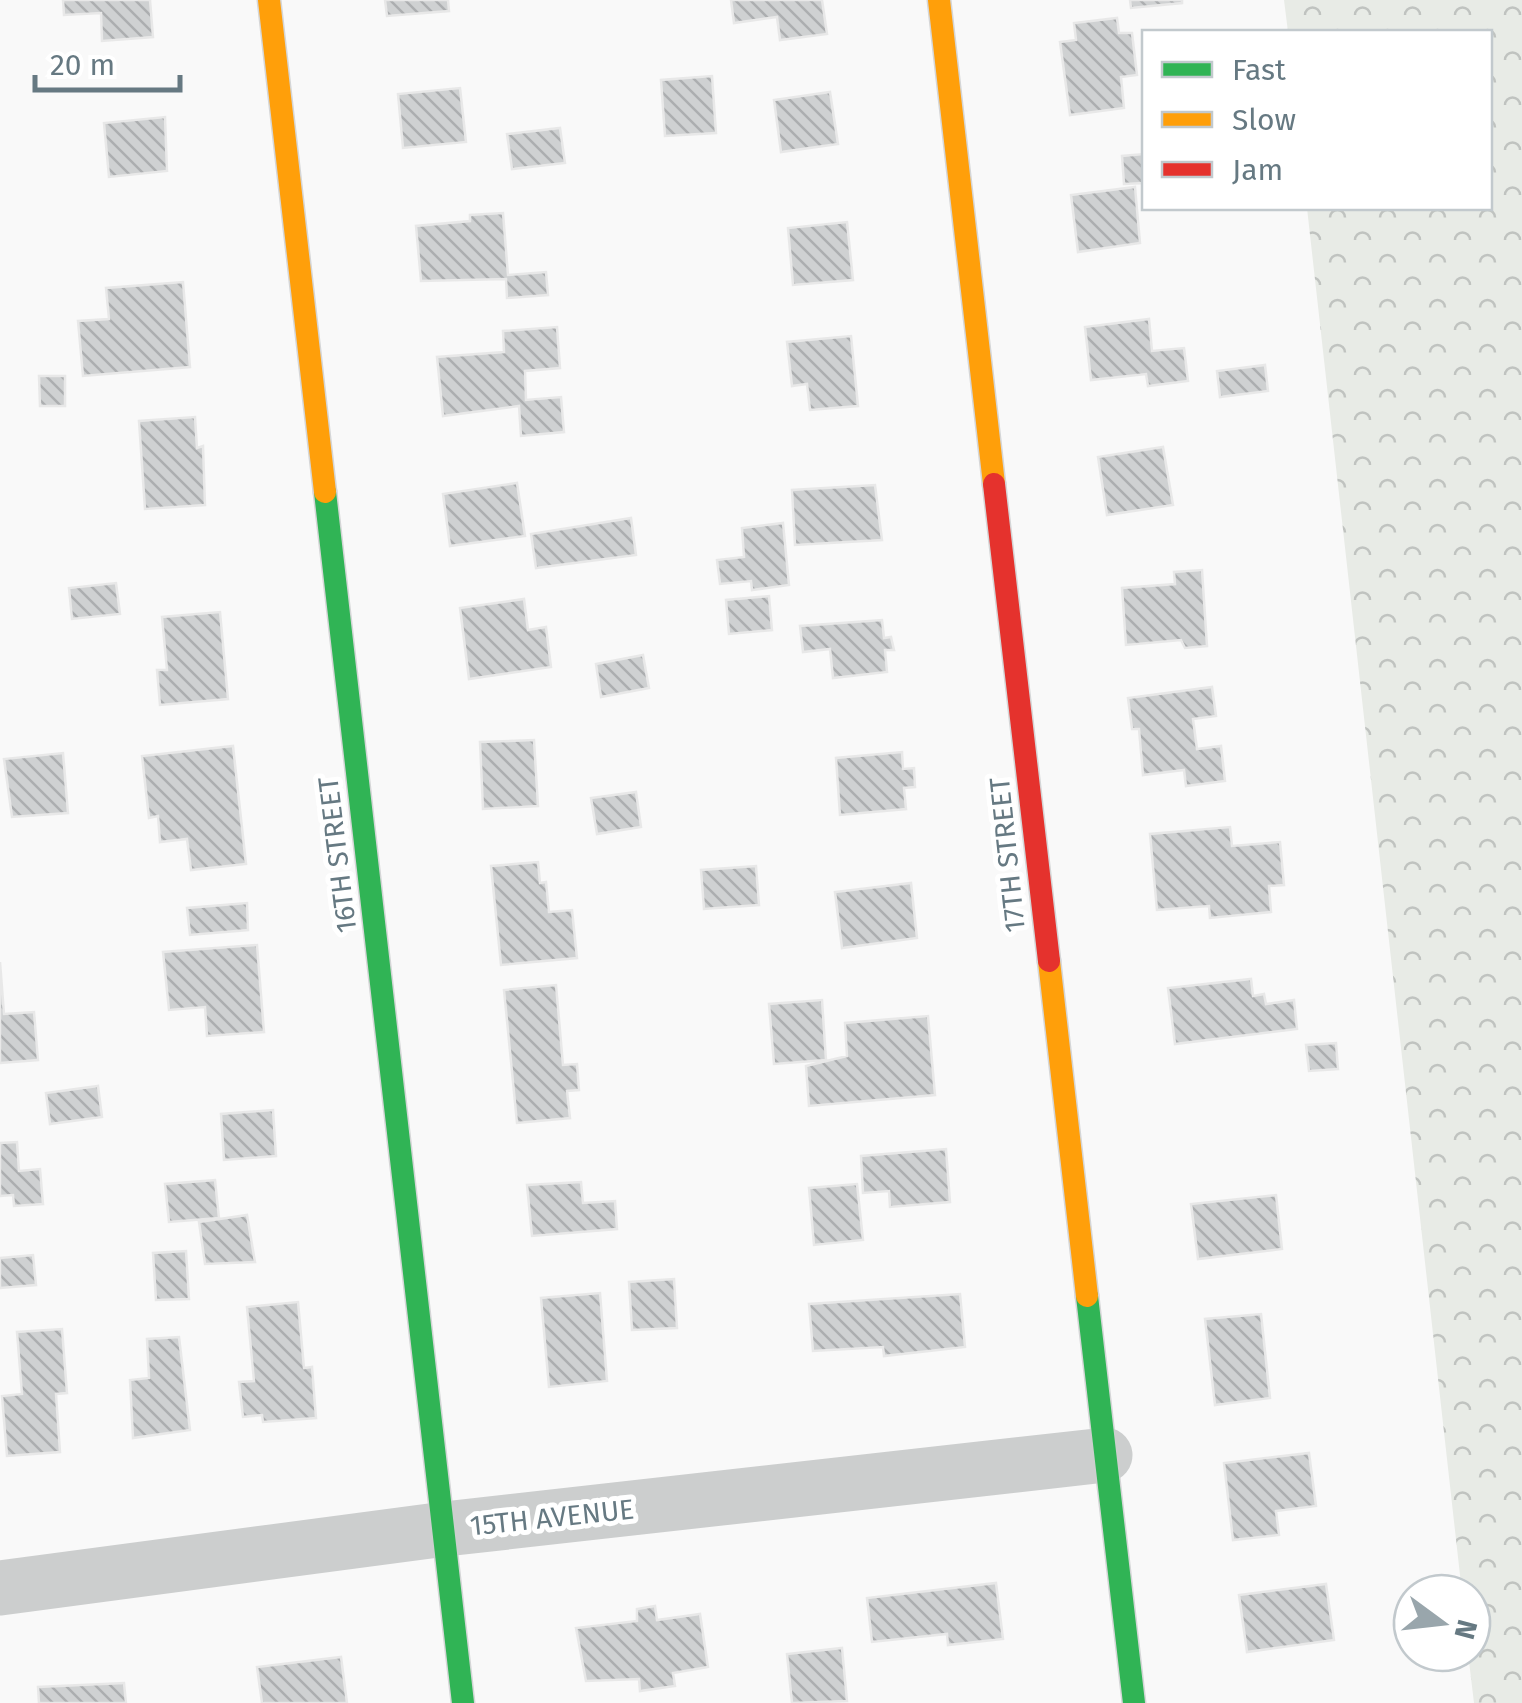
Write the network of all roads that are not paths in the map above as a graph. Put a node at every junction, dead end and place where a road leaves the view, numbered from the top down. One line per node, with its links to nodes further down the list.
1 (269, 0): 4 (street, 16TH STREET)
2 (939, 0): 3 (street, 17TH STREET)
3 (1105, 1454): 4 (street, 15TH AVENUE); 7 (street, 17TH STREET)
4 (445, 1529): 5 (street, 15TH AVENUE); 6 (street, 16TH STREET)
5 (0, 1588)
6 (463, 1703)
7 (1134, 1703)

